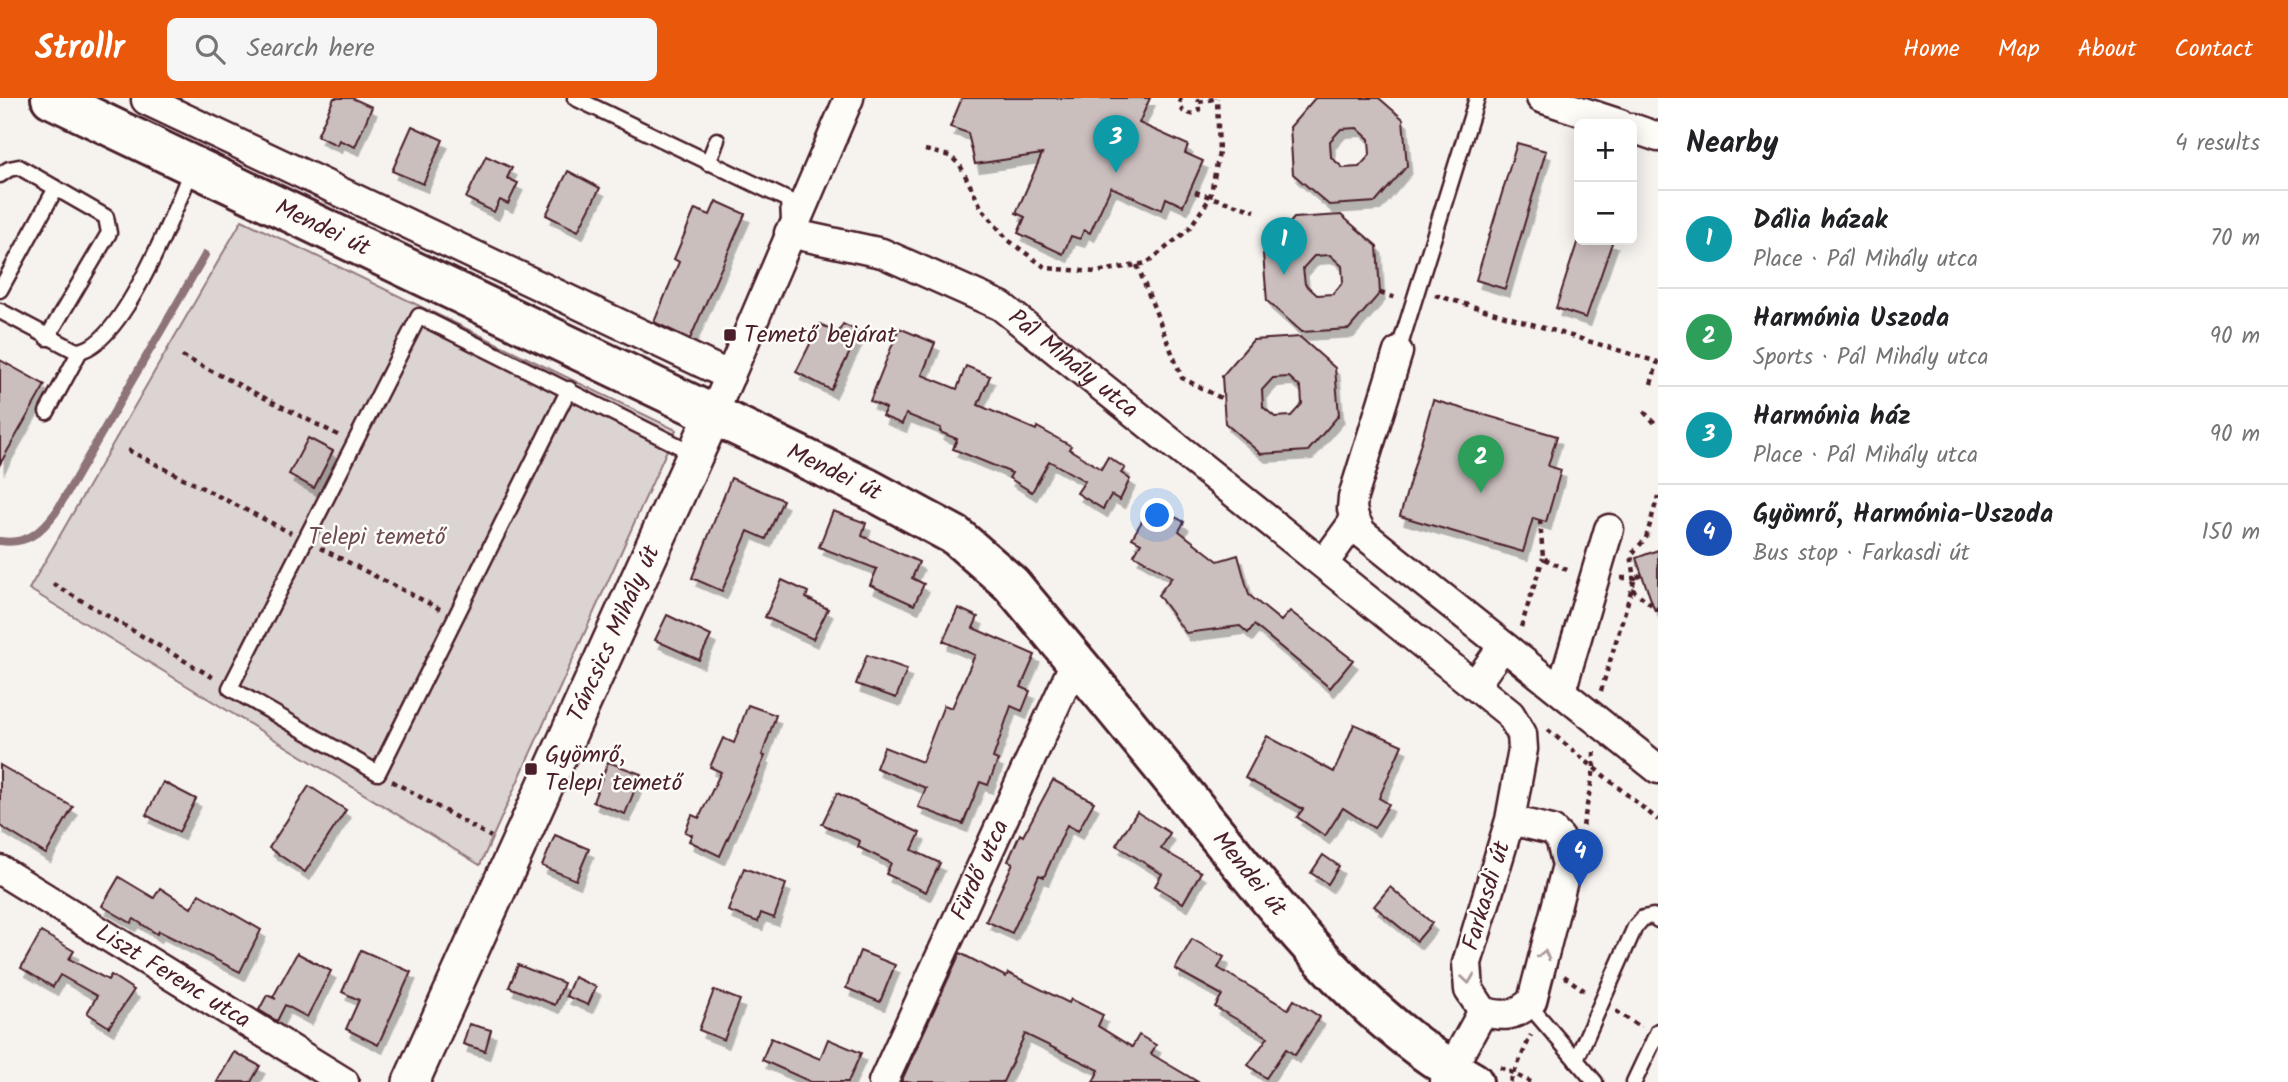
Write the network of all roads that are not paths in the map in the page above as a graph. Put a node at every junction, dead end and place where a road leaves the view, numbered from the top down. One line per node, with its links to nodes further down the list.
1 (51, 98): 6 (main road, Mendei út)
2 (575, 98): 11 (lane)
3 (849, 98): 15 (street)
4 (1476, 98): 20 (lane)
5 (1541, 98): 7 (street)
6 (139, 113): 12 (main road, Mendei út); 21 (street, Mendei út)
7 (1605, 119)
8 (1637, 130): 9 (street)
9 (1658, 137)
10 (717, 140): 11 (lane)
11 (708, 163): 15 (lane)
12 (192, 166): 19 (lane); 24 (main road, Mendei út)
13 (0, 175): 14 (lane)
14 (57, 188): 16 (lane); 18 (lane)
15 (789, 233): 21 (street); 28 (street, Pál Mihály utca)
16 (0, 290)
17 (0, 311): 18 (lane)
18 (47, 338): 19 (lane)
19 (80, 351): 23 (lane)
20 (1398, 352): 26 (street)
21 (730, 376): 24 (street)
22 (569, 389): 22 (lane); 25 (lane)
23 (47, 412)
24 (713, 415): 25 (street, Táncsics Mihály út); 30 (main road, Mendei út)
25 (695, 454): 44 (street, Táncsics Mihály út)
26 (1355, 520): 28 (street); 29 (street)
27 (1609, 529): 32 (street)
28 (1324, 562): 31 (street, Pál Mihály utca)
29 (1507, 649): 31 (street); 32 (street)
30 (1076, 660): 42 (main road, Mendei út); 45 (street, Fürdő utca)
31 (1475, 685): 33 (street, Pál Mihály utca)
32 (1561, 691): 34 (street)
33 (1523, 749): 35 (street, Farkasdi út)
34 (1658, 769)
35 (1510, 820): 38 (street, Farkasdi út, one-way to 35); 39 (street, Farkasdi út, one-way to 39)
36 (0, 870): 43 (street, Liszt Ferenc utca)
37 (1658, 920): 41 (lane)
38 (1528, 1004): 39 (street); 41 (lane)
39 (1483, 1011): 42 (street)
40 (1658, 1031): 47 (lane)
41 (1576, 1060): 46 (lane)
42 (1455, 1078)
43 (344, 1082)
44 (411, 1082)
45 (883, 1082)
46 (1595, 1082)
47 (1634, 1082)

